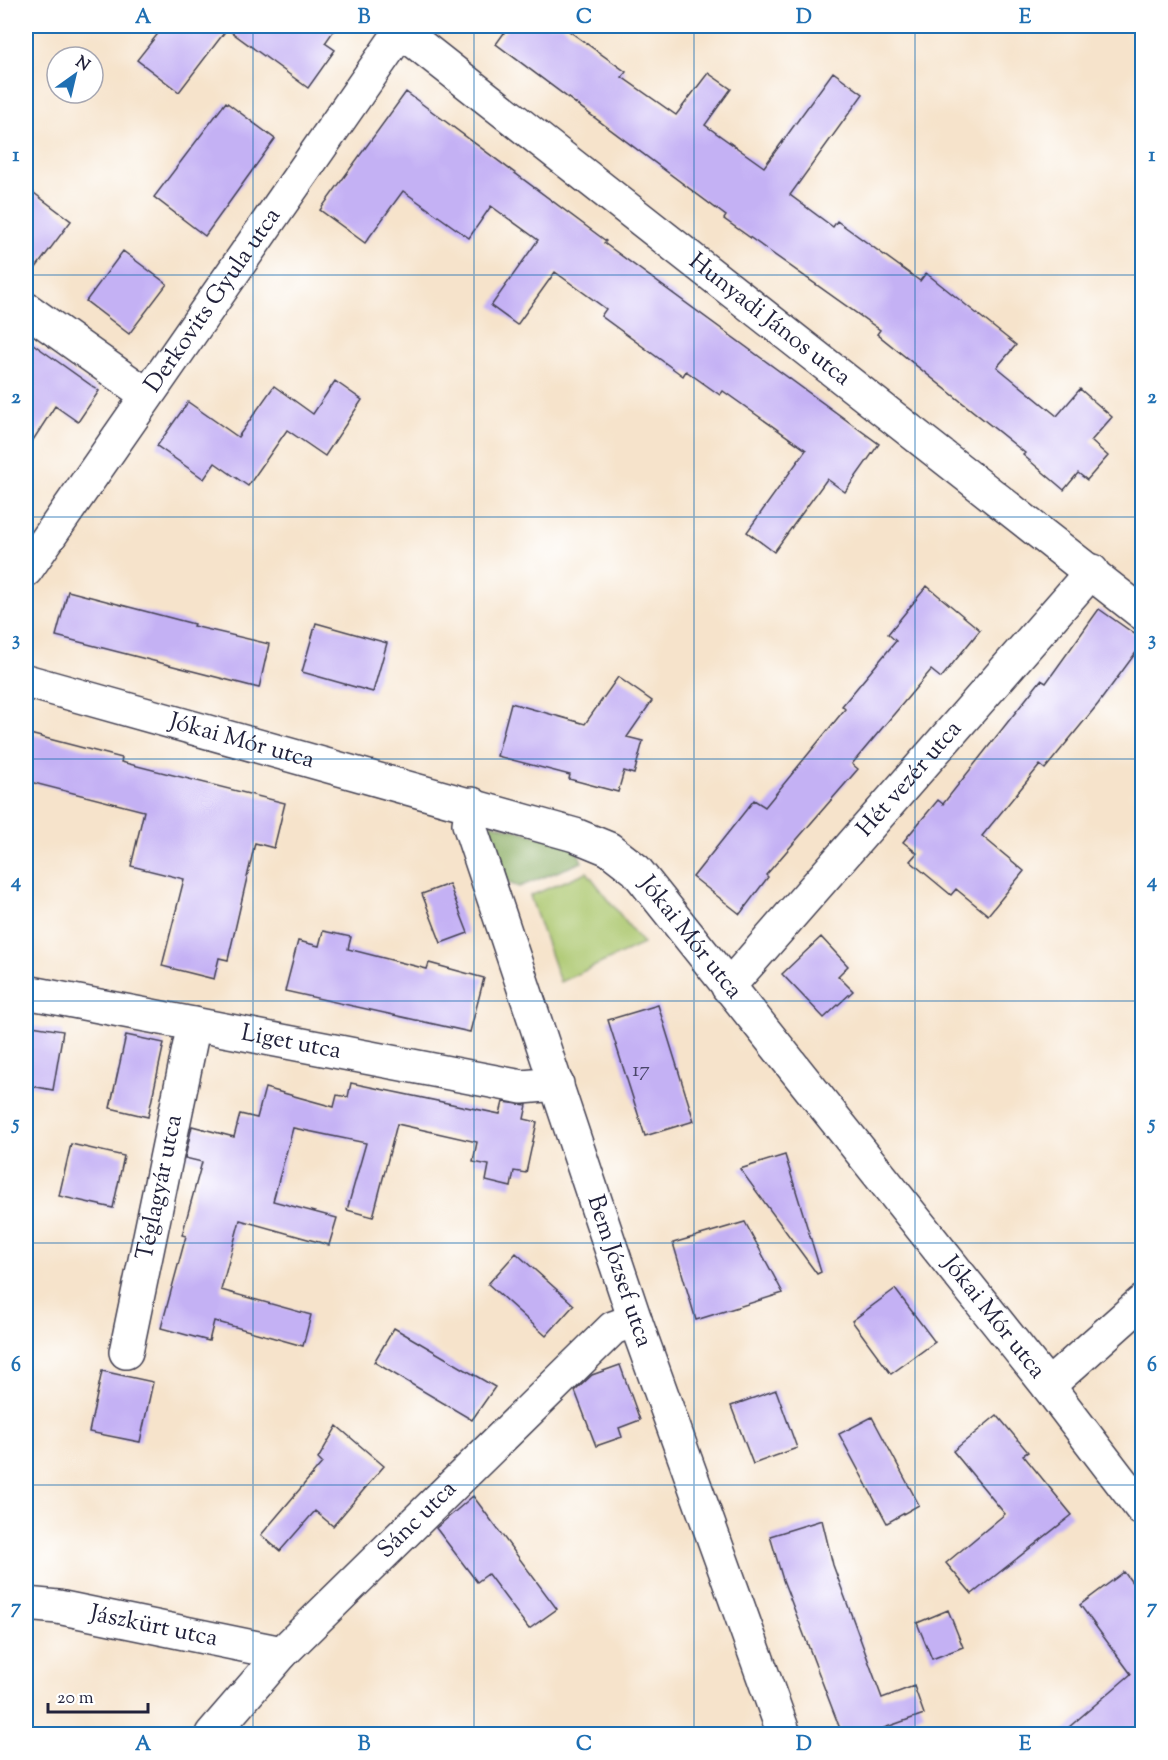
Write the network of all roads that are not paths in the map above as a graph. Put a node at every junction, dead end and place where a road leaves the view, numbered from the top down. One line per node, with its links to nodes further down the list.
1 (398, 28): 3 (street, Derkovits Gyula utca); 5 (street, Hunyadi János utca)
2 (26, 309): 3 (street)
3 (147, 395): 4 (street, Derkovits Gyula utca)
4 (26, 570)
5 (1092, 571): 6 (street, Hunyadi János utca); 9 (street, Hét vezér utca)
6 (1143, 613)
7 (26, 681): 8 (street, Jókai Mór utca)
8 (472, 804): 9 (street, Jókai Mór utca); 12 (street, Bem József utca)
9 (728, 987): 16 (street, Jókai Mór utca)
10 (26, 992): 11 (street, Liget utca)
11 (194, 1024): 12 (street, Liget utca); 15 (street, Téglagyár utca)
12 (557, 1084): 14 (street, Bem József utca)
13 (1143, 1302): 16 (street)
14 (635, 1320): 19 (street, Sánc utca); 21 (street, Bem József utca)
15 (126, 1352)
16 (1048, 1386): 17 (street, Jókai Mór utca)
17 (1143, 1509)
18 (26, 1604): 19 (street, Jászkürt utca)
19 (282, 1653): 20 (street, Sánc utca)
20 (212, 1734)
21 (784, 1734)

